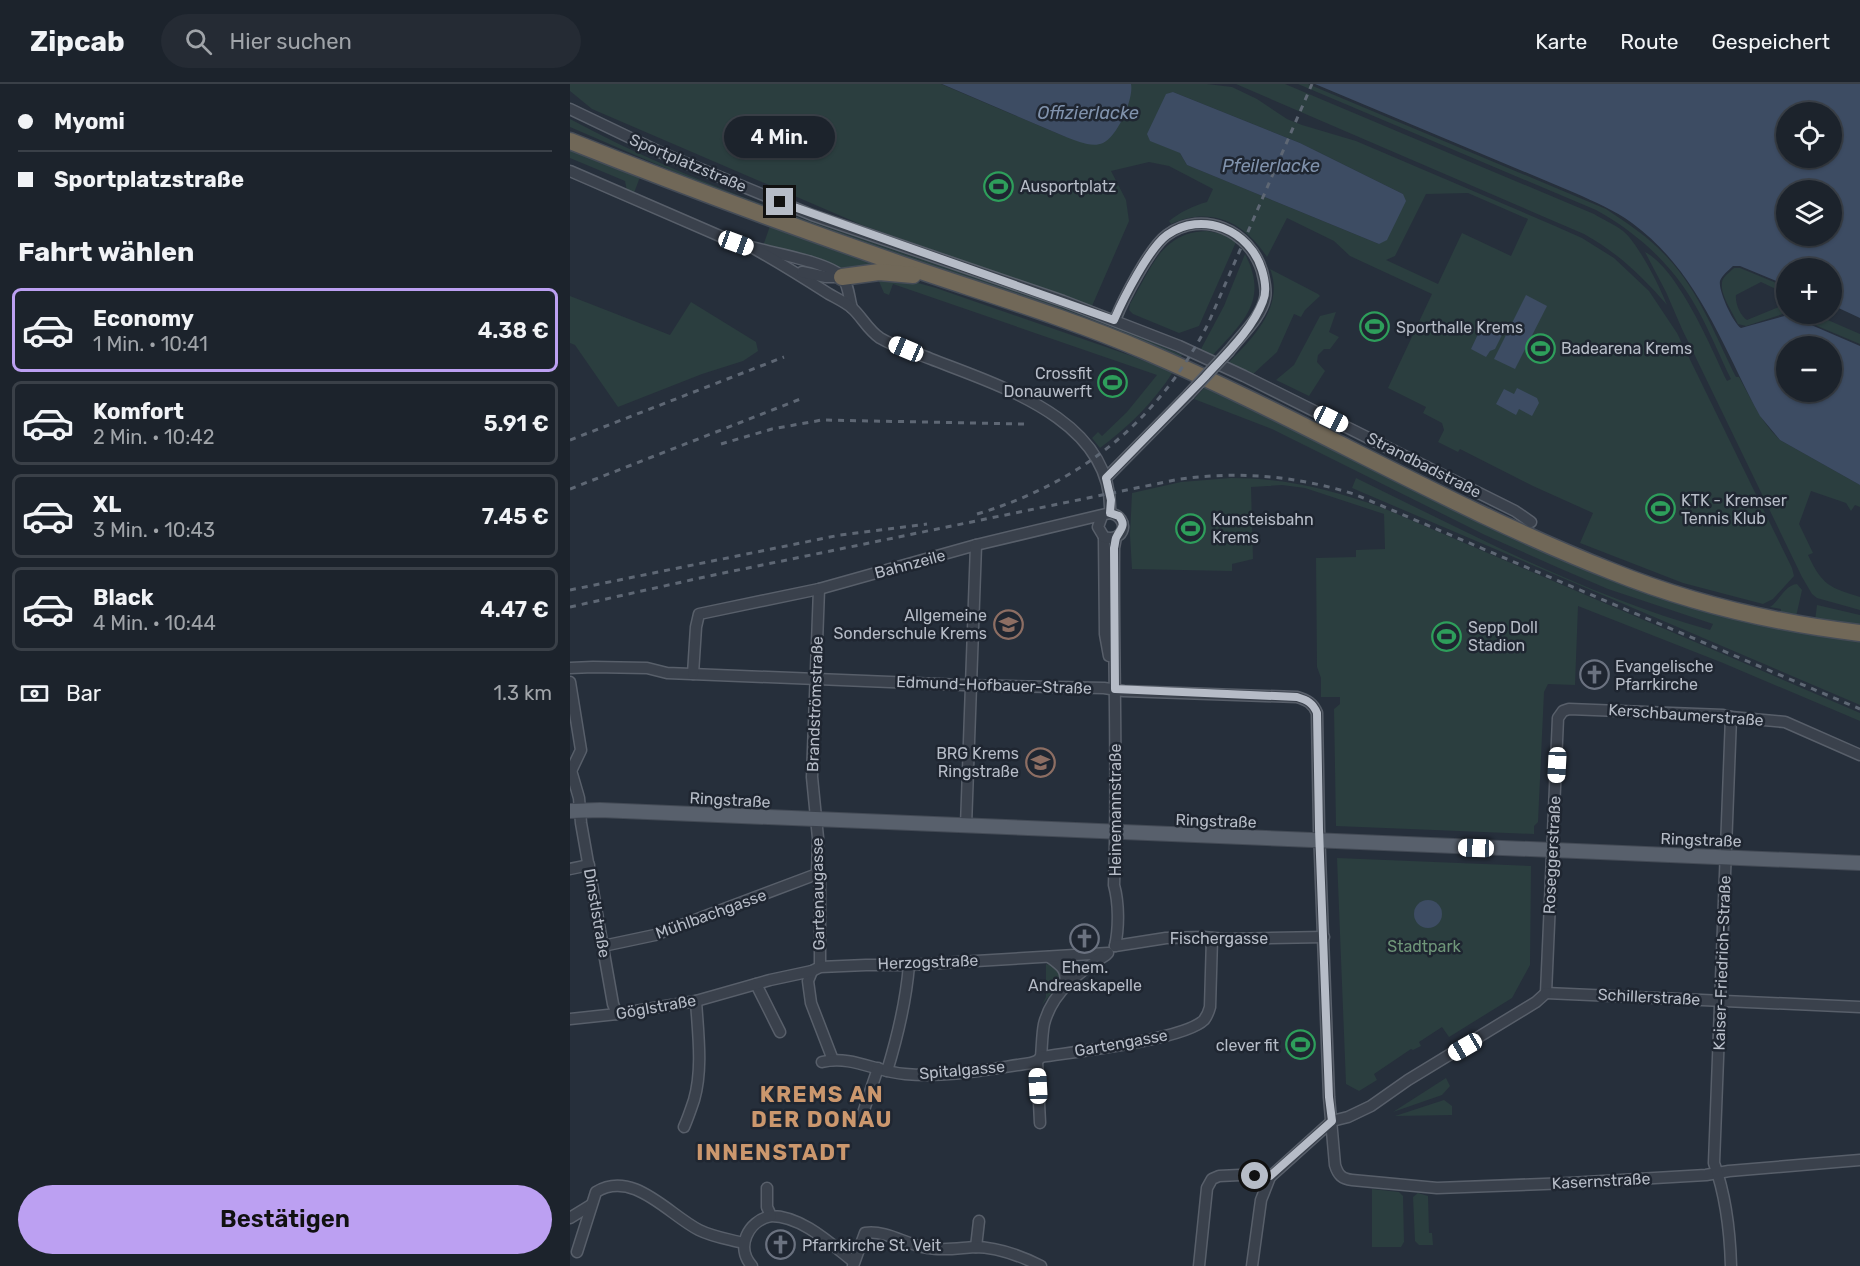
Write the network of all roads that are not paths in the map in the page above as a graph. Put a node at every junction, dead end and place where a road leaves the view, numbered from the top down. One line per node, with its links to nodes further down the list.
1 (570, 109): 11 (street, Sportplatzstraße)
2 (570, 135): 4 (highway)
3 (570, 141): 4 (highway)
4 (596, 152): 9 (highway)
5 (570, 171): 6 (street)
6 (755, 249): 7 (street); 8 (street)
7 (790, 268): 8 (street); 10 (street)
8 (842, 277): 9 (highway); 10 (street)
9 (940, 278): 19 (highway)
10 (852, 308): 12 (street)
11 (1114, 320): 12 (street, bridge); 14 (street, Strandbadstraße)
12 (1106, 478): 13 (street)
13 (1106, 515): 15 (street); 16 (street); 17 (street, Bahnzeile)
14 (1531, 522)
15 (1104, 537): 16 (street); 21 (street, Heinemannstraße)
16 (1116, 537): 21 (street, Heinemannstraße)
17 (976, 545): 18 (street, Bahnzeile); 25 (street)
18 (819, 589): 22 (street, Bahnzeile); 23 (street, Brandströmstraße)
19 (1860, 633)
20 (570, 668): 22 (street, Edmund-Hofbauer-Straße)
21 (1114, 673): 26 (street, Heinemannstraße)
22 (693, 674): 23 (street, Edmund-Hofbauer-Straße)
23 (816, 680): 25 (street, Edmund-Hofbauer-Straße); 32 (street, Brandströmstraße)
24 (570, 682): 30 (street)
25 (971, 684): 26 (street, Edmund-Hofbauer-Straße); 33 (street)
26 (1115, 689): 34 (street, Heinemannstraße); 35 (street, Edmund-Hofbauer-Straße)
27 (1731, 717): 28 (street, Kerschbaumerstraße); 29 (street, Kerschbaumerstraße); 37 (street, Kaiser-Friedrich-Straße)
28 (1558, 718): 36 (street, Roseggerstraße)
29 (1860, 755)
30 (571, 768): 31 (street, Dinstlstraße)
31 (575, 811): 32 (main road, Ringstraße); 39 (street, Dinstlstraße)
32 (816, 820): 33 (main road, Ringstraße); 41 (street, Gartenaugasse)
33 (965, 820): 34 (main road, Ringstraße)
34 (1115, 833): 35 (main road, Ringstraße); 45 (street, Heinemannstraße)
35 (1320, 842): 36 (main road, Ringstraße); 42 (street)
36 (1552, 850): 37 (main road, Ringstraße); 51 (street, Roseggerstraße)
37 (1726, 858): 38 (main road, Ringstraße); 53 (street, Kaiser-Friedrich-Straße)
38 (1860, 863)
39 (589, 865): 40 (street); 44 (street, Dinstlstraße)
40 (570, 868)
41 (817, 874): 44 (street, Mühlbachgasse); 48 (street, Gartenaugasse)
42 (1324, 937): 43 (street, Fischergasse); 61 (street)
43 (1212, 938): 45 (street, Fischergasse); 58 (street, Gartengasse)
44 (603, 946): 55 (street, Dinstlstraße)
45 (1111, 950): 46 (street, Fischergasse); 50 (street)
46 (1049, 957): 47 (street, Herzogstraße); 50 (street)
47 (909, 965): 48 (street, Herzogstraße); 60 (street)
48 (816, 969): 49 (street, Herzogstraße); 59 (street, Gartenaugasse)
49 (756, 984): 52 (street, Göglstraße); 57 (street)
50 (1064, 988): 58 (street)
51 (1546, 993): 53 (street, Schillerstraße); 61 (street)
52 (696, 1001): 55 (street, Göglstraße); 64 (street)
53 (1720, 1001): 54 (street, Schillerstraße); 66 (street, Kaiser-Friedrich-Straße)
54 (1860, 1007)
55 (617, 1014): 56 (street, Göglstraße)
56 (570, 1018)
57 (780, 1032)
58 (1039, 1059): 60 (street, Spitalgasse); 63 (street)
59 (828, 1061): 60 (street, Spitalgasse)
60 (883, 1069): 62 (street)
61 (1332, 1121): 66 (street, Kasernstraße); 69 (street)
62 (860, 1122)
63 (1040, 1123)
64 (684, 1127)
65 (1860, 1160): 66 (street, Kasernstraße)
66 (1718, 1173): 83 (street, Kaiser-Friedrich-Straße)
67 (1240, 1175): 81 (street)
68 (1255, 1176): 69 (street)
69 (1270, 1176): 82 (street)
70 (767, 1188): 72 (street)
71 (591, 1205): 73 (street); 75 (street); 77 (street)
72 (771, 1216): 75 (street); 78 (street)
73 (570, 1218)
74 (979, 1221): 76 (street)
75 (743, 1243): 79 (street)
76 (975, 1247): 78 (street); 80 (street)
77 (577, 1252)
78 (854, 1264)
79 (752, 1266)
80 (1041, 1266)
81 (1199, 1266)
82 (1252, 1266)
83 (1731, 1266)

